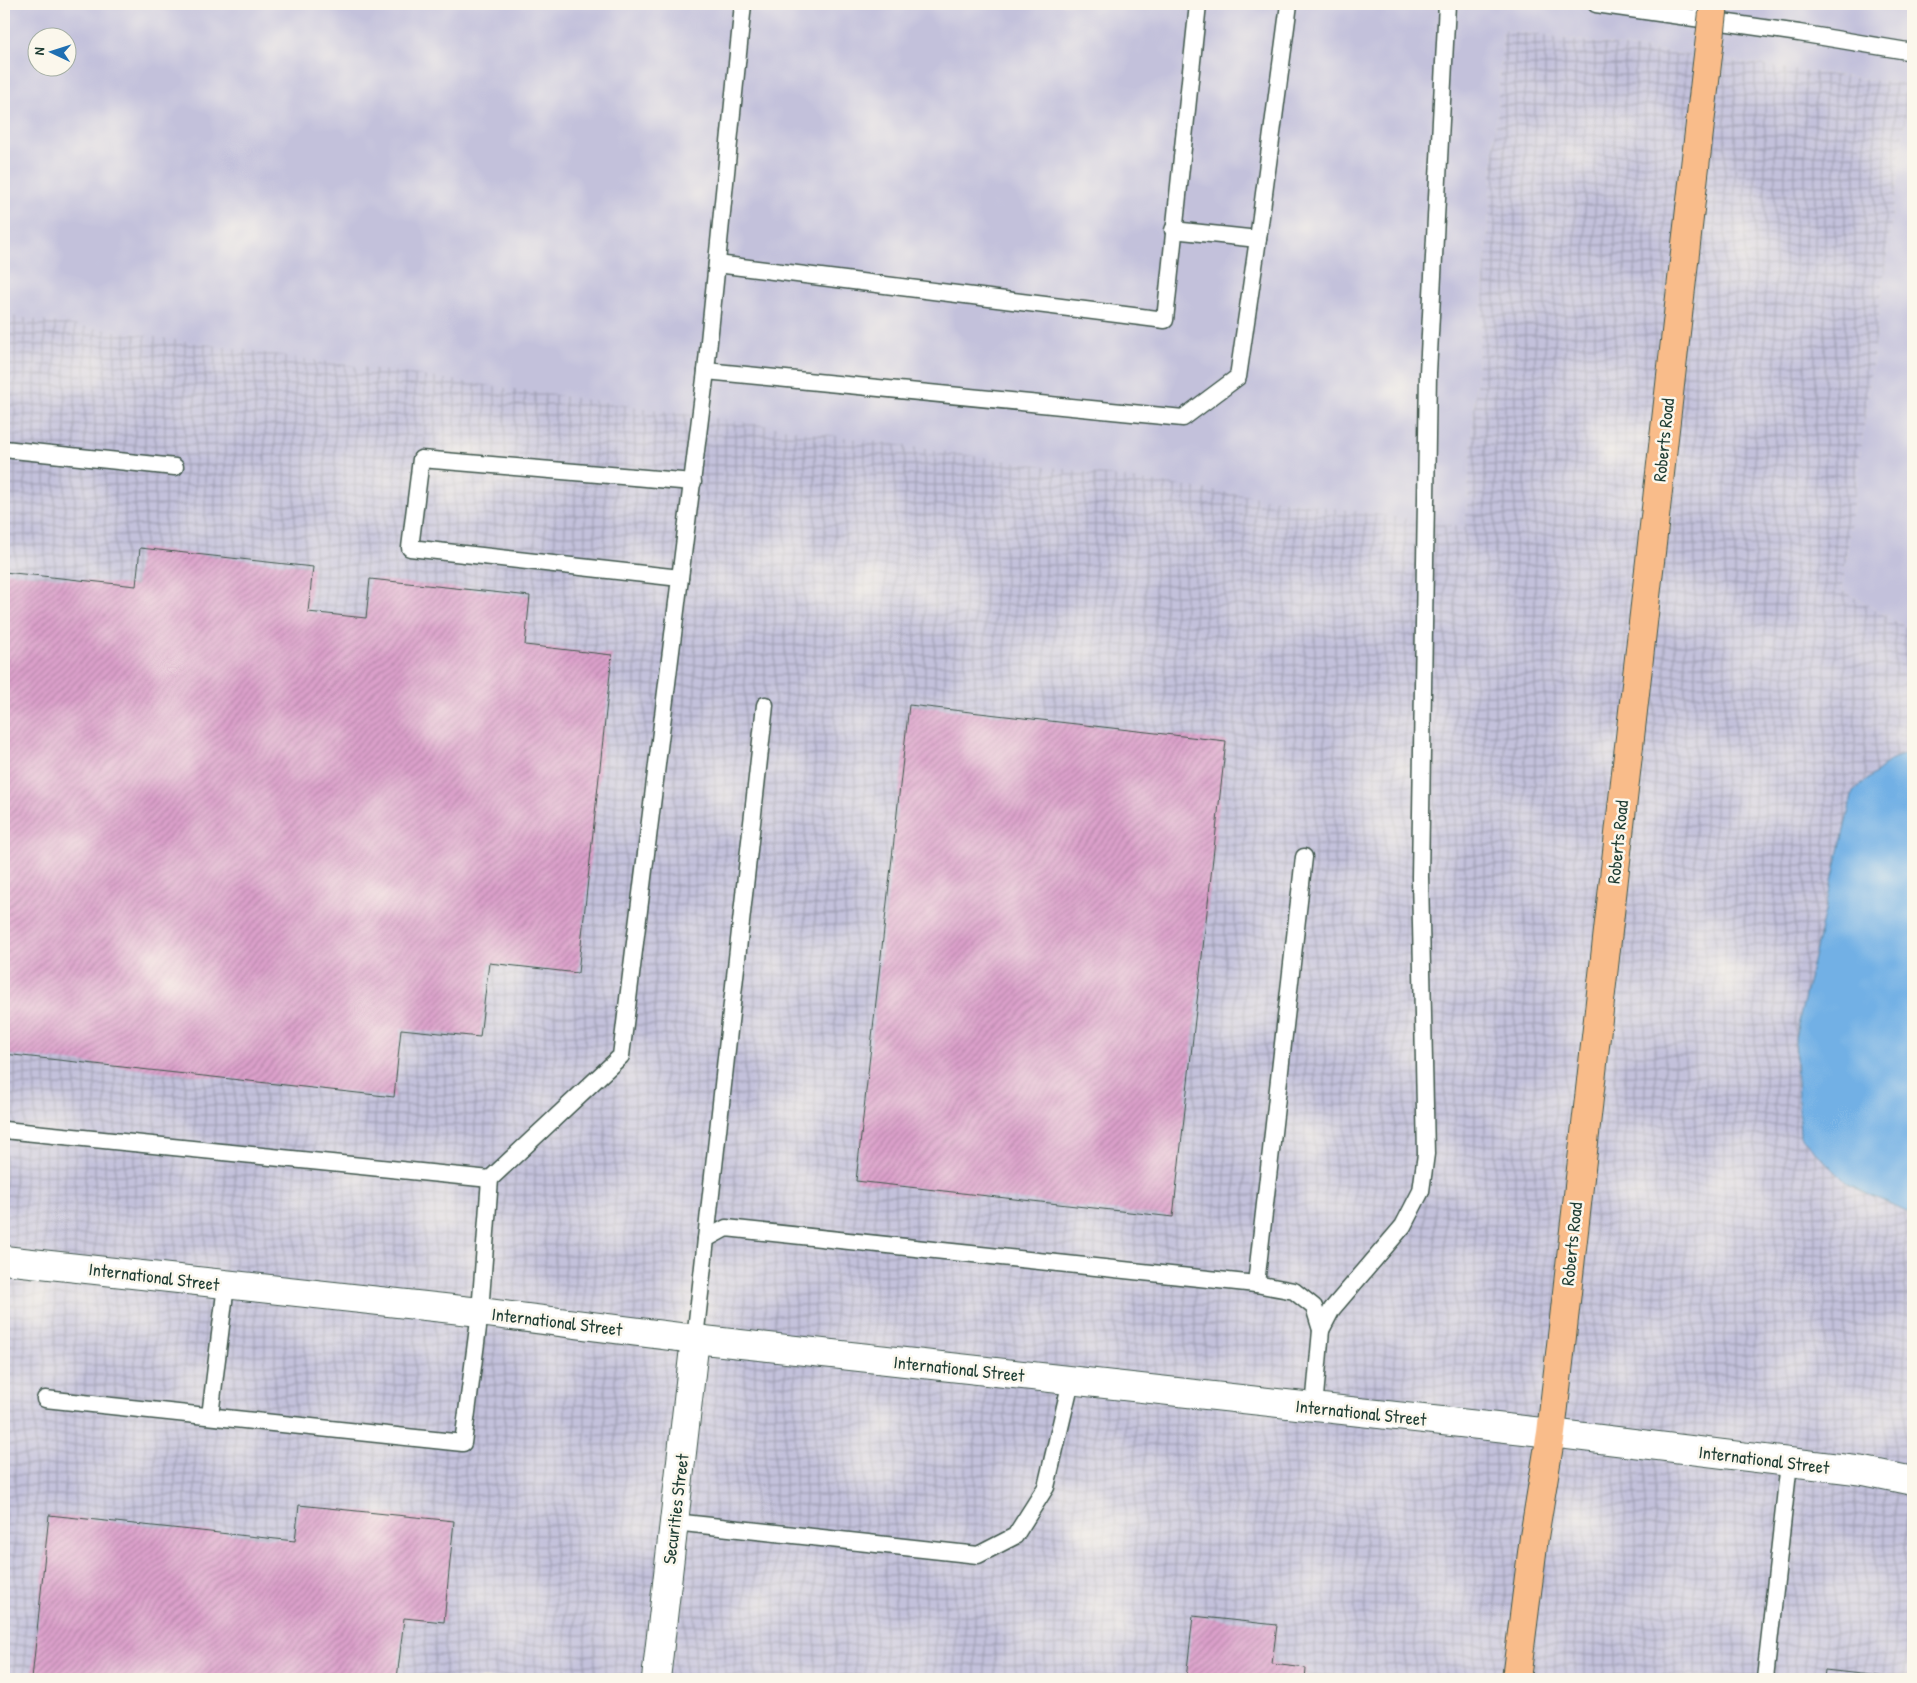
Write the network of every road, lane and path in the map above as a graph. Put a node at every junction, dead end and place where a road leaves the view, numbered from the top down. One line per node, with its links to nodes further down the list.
1 (743, 4): 10 (lane)
2 (1198, 4): 8 (lane)
3 (1289, 4): 9 (lane)
4 (1447, 4): 25 (lane)
5 (1596, 4): 7 (lane)
6 (1714, 4): 31 (main road, Roberts Road, bridge)
7 (1913, 52)
8 (1173, 230): 9 (lane); 10 (lane)
9 (1258, 239): 11 (lane)
10 (717, 264): 11 (lane)
11 (706, 371): 14 (lane)
12 (4, 449): 13 (lane)
13 (175, 467)
14 (693, 482): 15 (lane); 15 (lane)
15 (680, 578): 19 (lane)
16 (765, 705): 20 (lane)
17 (1304, 857): 22 (lane)
18 (4, 1130): 19 (lane)
19 (490, 1179): 24 (lane)
20 (706, 1239): 22 (lane); 26 (lane)
21 (4, 1260): 23 (street, International Street)
22 (1256, 1284): 25 (lane)
23 (226, 1285): 24 (street, International Street); 30 (lane)
24 (480, 1312): 26 (street, International Street); 30 (lane)
25 (1321, 1330): 29 (lane)
26 (695, 1339): 27 (street, International Street); 34 (street, Securities Street)
27 (1071, 1381): 29 (street, International Street); 34 (lane)
28 (45, 1399): 30 (lane)
29 (1314, 1408): 31 (street, International Street)
30 (210, 1416)
31 (1551, 1433): 32 (street, International Street); 36 (main road, Roberts Road)
32 (1789, 1463): 33 (street, International Street); 37 (lane)
33 (1913, 1481)
34 (674, 1522): 35 (street, Securities Street)
35 (656, 1679)
36 (1516, 1679)
37 (1765, 1679)

